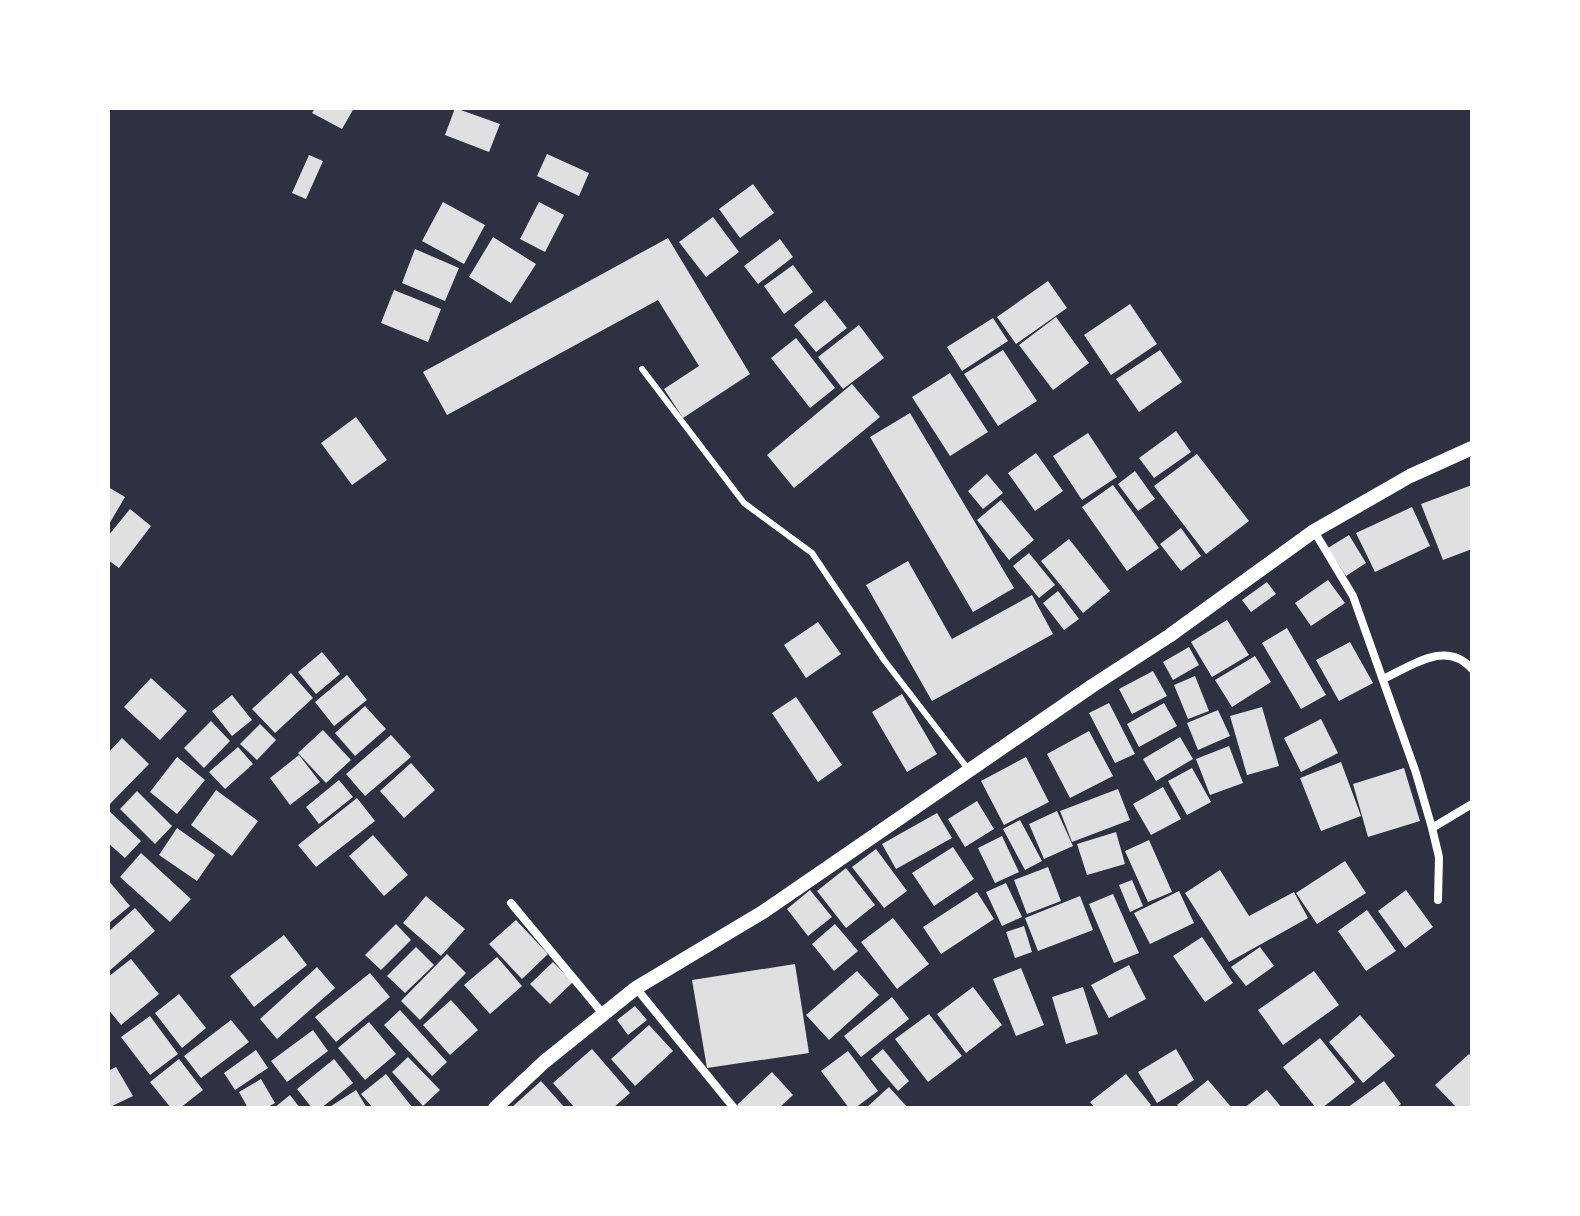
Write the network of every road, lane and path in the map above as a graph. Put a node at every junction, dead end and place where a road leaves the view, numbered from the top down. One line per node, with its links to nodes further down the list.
1 (642, 369): 6 (lane)
2 (1472, 448): 3 (street)
3 (1314, 531): 5 (street); 6 (street)
4 (1472, 669): 5 (street)
5 (1383, 679): 8 (street)
6 (968, 769): 11 (street)
7 (1472, 804): 8 (street)
8 (1432, 828): 9 (street)
9 (1438, 900)
10 (511, 903): 12 (street)
11 (636, 988): 12 (street); 14 (street)
12 (601, 1012): 13 (street)
13 (495, 1108)
14 (734, 1108)

